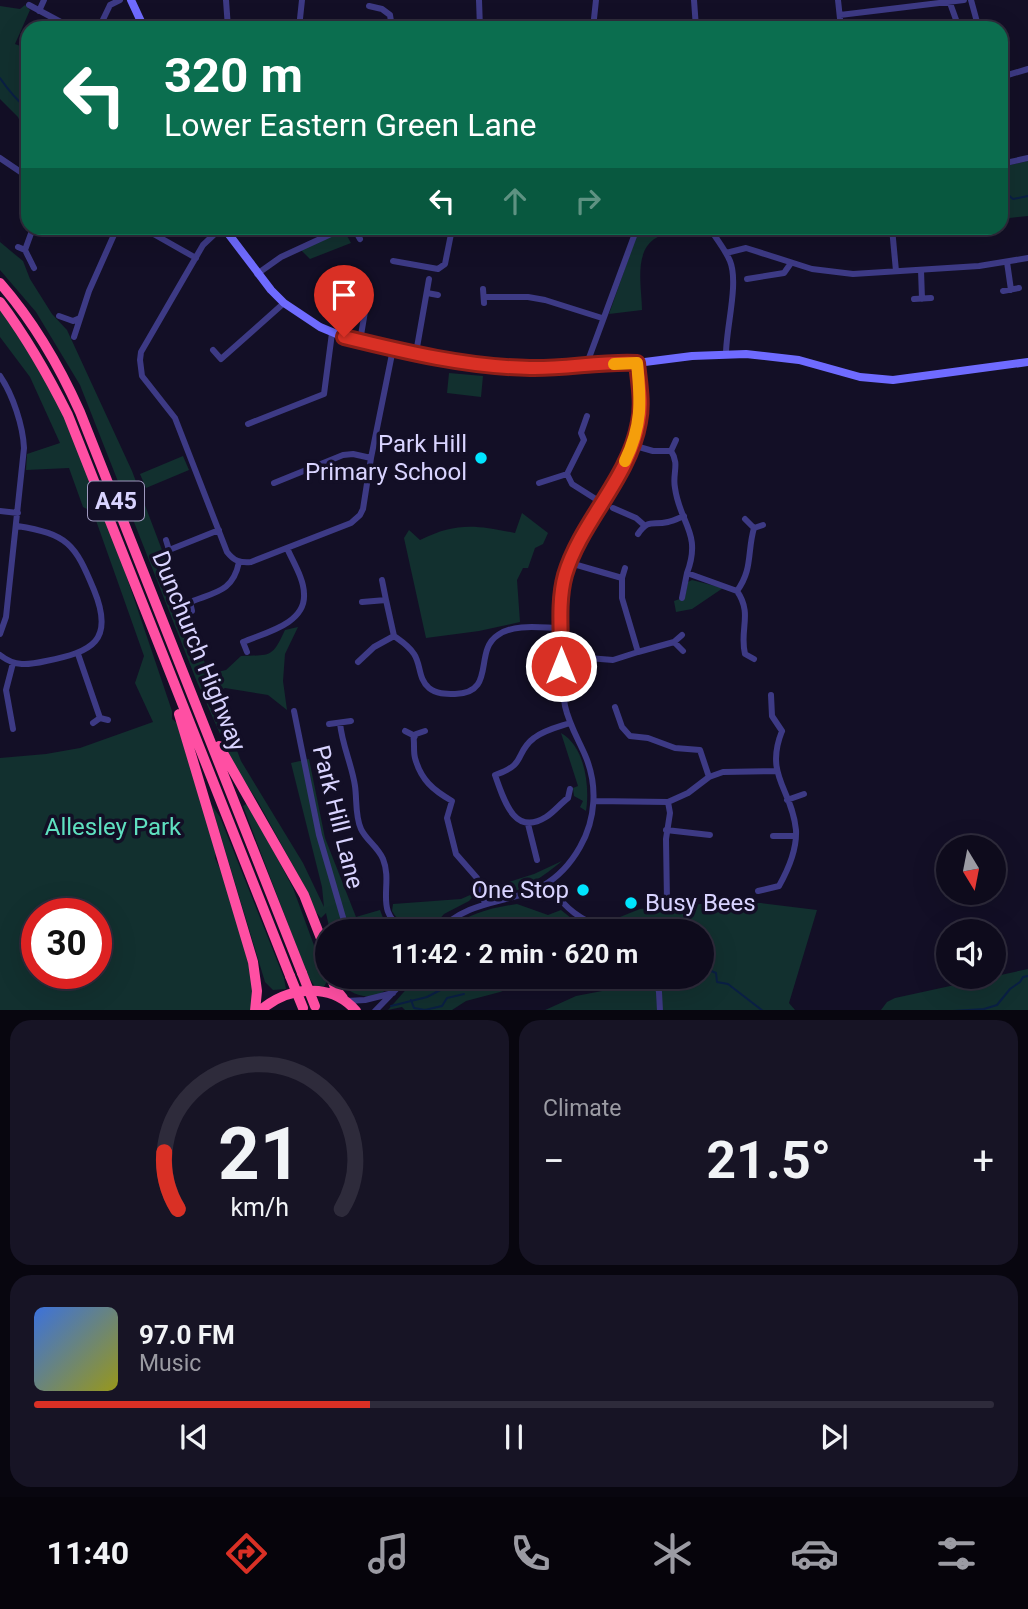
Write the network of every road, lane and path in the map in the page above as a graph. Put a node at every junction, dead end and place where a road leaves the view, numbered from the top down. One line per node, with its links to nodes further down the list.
1 (44, 0): 17 (street)
2 (120, 0): 20 (street)
3 (131, 0): 21 (street)
4 (226, 0): 22 (street)
5 (302, 0): 23 (street)
6 (383, 0): 16 (street)
7 (479, 0): 25 (street)
8 (596, 0): 26 (street)
9 (694, 0): 27 (street)
10 (838, 0): 18 (street)
11 (964, 0): 13 (street)
12 (971, 0): 30 (street)
13 (950, 3): 18 (street); 29 (street)
14 (29, 5): 17 (street)
15 (369, 6): 16 (street)
16 (382, 9): 24 (street)
17 (39, 10): 19 (street)
18 (840, 15): 28 (street)
19 (59, 21)
20 (102, 21)
21 (141, 21)
22 (228, 21)
23 (300, 21)
24 (392, 21)
25 (480, 21)
26 (594, 21)
27 (696, 21)
28 (840, 21)
29 (956, 21)
30 (975, 21)
31 (1028, 69): 32 (street)
32 (1008, 75)
33 (0, 158): 36 (street)
34 (1028, 158): 35 (street)
35 (1008, 162)
36 (21, 172)
37 (29, 235): 55 (street)
38 (114, 235): 73 (street)
39 (155, 235): 50 (street)
40 (214, 235): 50 (street)
41 (227, 235): 58 (street)
42 (325, 235): 58 (street)
43 (358, 235): 48 (street)
44 (451, 235): 52 (street)
45 (635, 235): 74 (street)
46 (714, 235): 49 (street)
47 (893, 235): 57 (street)
48 (360, 239)
49 (726, 253): 53 (street); 81 (street)
50 (196, 258): 105 (street)
51 (1028, 258): 54 (street)
52 (393, 261)
53 (791, 262): 57 (street); 60 (street)
54 (1007, 262): 56 (street); 63 (street)
55 (34, 268)
56 (921, 270): 57 (street); 69 (street)
57 (896, 271)
58 (257, 274): 71 (street)
59 (429, 279): 64 (street)
60 (747, 279)
61 (0, 283): 156 (highway, Dunchurch Highway / A45)
62 (369, 288): 77 (street)
63 (1003, 291)
64 (427, 293): 65 (street); 80 (street)
65 (438, 295)
66 (484, 296): 74 (street)
67 (931, 298): 69 (street)
68 (914, 299): 69 (street)
69 (922, 299)
70 (0, 302): 139 (highway, Dunchurch Highway / A45)
71 (284, 303): 75 (street); 79 (street)
72 (60, 316): 73 (street)
73 (79, 318): 76 (street)
74 (602, 318): 84 (street)
75 (332, 333): 77 (street); 87 (street)
76 (74, 337)
77 (360, 341): 78 (street)
78 (393, 349): 80 (street); 91 (street)
79 (213, 350)
80 (416, 353): 84 (street)
81 (726, 354): 82 (street); 83 (street)
82 (1028, 362)
83 (637, 363): 84 (street); 89 (street)
84 (586, 366)
85 (0, 376): 98 (street)
86 (587, 416): 92 (street)
87 (248, 424)
88 (676, 440): 90 (street)
89 (632, 445): 90 (street); 95 (street)
90 (671, 451): 99 (street)
91 (371, 458): 93 (street); 108 (street)
92 (566, 474): 94 (street); 95 (street)
93 (274, 483)
94 (539, 484)
95 (602, 503): 110 (street)
96 (613, 508): 101 (street)
97 (0, 511): 98 (street)
98 (18, 513): 103 (street)
99 (684, 516): 101 (street); 112 (street)
100 (745, 519): 104 (street)
101 (644, 525): 106 (street)
102 (763, 525): 104 (street)
103 (17, 526): 117 (street); 131 (street)
104 (754, 528): 115 (street)
105 (219, 530): 107 (street); 109 (street)
106 (638, 534)
107 (166, 540)
108 (287, 548): 109 (street); 129 (street)
109 (239, 562): 121 (street)
110 (570, 563): 113 (street); 122 (street)
111 (625, 568): 113 (street)
112 (687, 573): 115 (street); 118 (street)
113 (622, 578): 130 (street)
114 (382, 580): 119 (street)
115 (737, 591): 132 (street)
116 (0, 593): 117 (street)
117 (10, 594): 123 (street)
118 (681, 598)
119 (386, 600): 120 (street); 125 (street)
120 (362, 602)
121 (192, 611)
122 (561, 628): 125 (street); 149 (street)
123 (0, 634)
124 (682, 635): 126 (street)
125 (394, 636): 137 (street)
126 (674, 642): 128 (street); 130 (street)
127 (582, 649): 134 (street)
128 (683, 651)
129 (247, 652)
130 (638, 652): 134 (street)
131 (78, 654): 138 (street); 144 (street)
132 (744, 654): 135 (street); 136 (street)
133 (0, 655): 138 (street)
134 (593, 659): 140 (street)
135 (754, 659)
136 (736, 660)
137 (358, 662)
138 (13, 663): 151 (street)
139 (167, 664): 191 (highway, Dunchurch Highway / A45, bridge); 192 (highway)
140 (582, 666)
141 (771, 695): 155 (street)
142 (615, 707): 159 (street)
143 (293, 711): 181 (street, Park Hill Lane)
144 (100, 718): 145 (street); 147 (street)
145 (108, 720)
146 (351, 721): 148 (street)
147 (93, 723)
148 (340, 723): 150 (street); 182 (street)
149 (570, 723): 163 (street); 165 (street)
150 (329, 724)
151 (13, 730)
152 (425, 730): 157 (street)
153 (792, 730): 155 (street)
154 (405, 731): 157 (street)
155 (782, 731): 158 (street)
156 (209, 733): 185 (highway); 191 (highway, Dunchurch Highway / A45, bridge)
157 (414, 738): 180 (street)
158 (776, 771): 159 (street); 162 (street)
159 (709, 777): 164 (street)
160 (569, 789): 165 (street)
161 (804, 794): 162 (street)
162 (787, 800): 169 (street)
163 (594, 801): 164 (street); 173 (street)
164 (668, 802): 166 (street)
165 (528, 824): 171 (street)
166 (666, 830): 167 (street); 178 (street)
167 (710, 835)
168 (772, 835): 169 (street)
169 (796, 836): 174 (street)
170 (543, 841): 171 (street)
171 (533, 845): 172 (street)
172 (537, 860)
173 (548, 885): 180 (street); 184 (street)
174 (779, 886): 175 (street); 176 (street)
175 (758, 891)
176 (787, 893)
177 (677, 900): 178 (street)
178 (667, 901): 179 (street)
179 (655, 902)
180 (485, 904): 183 (street)
181 (344, 919)
182 (392, 919)
183 (455, 919)
184 (582, 919)
185 (315, 922)
186 (336, 989): 190 (highway)
187 (397, 989): 189 (street)
188 (658, 989): 195 (street)
189 (393, 993): 190 (street); 194 (street)
190 (346, 1001): 192 (highway); 193 (highway)
191 (309, 1009)
192 (258, 1010)
193 (356, 1010)
194 (375, 1010)
195 (660, 1010)

